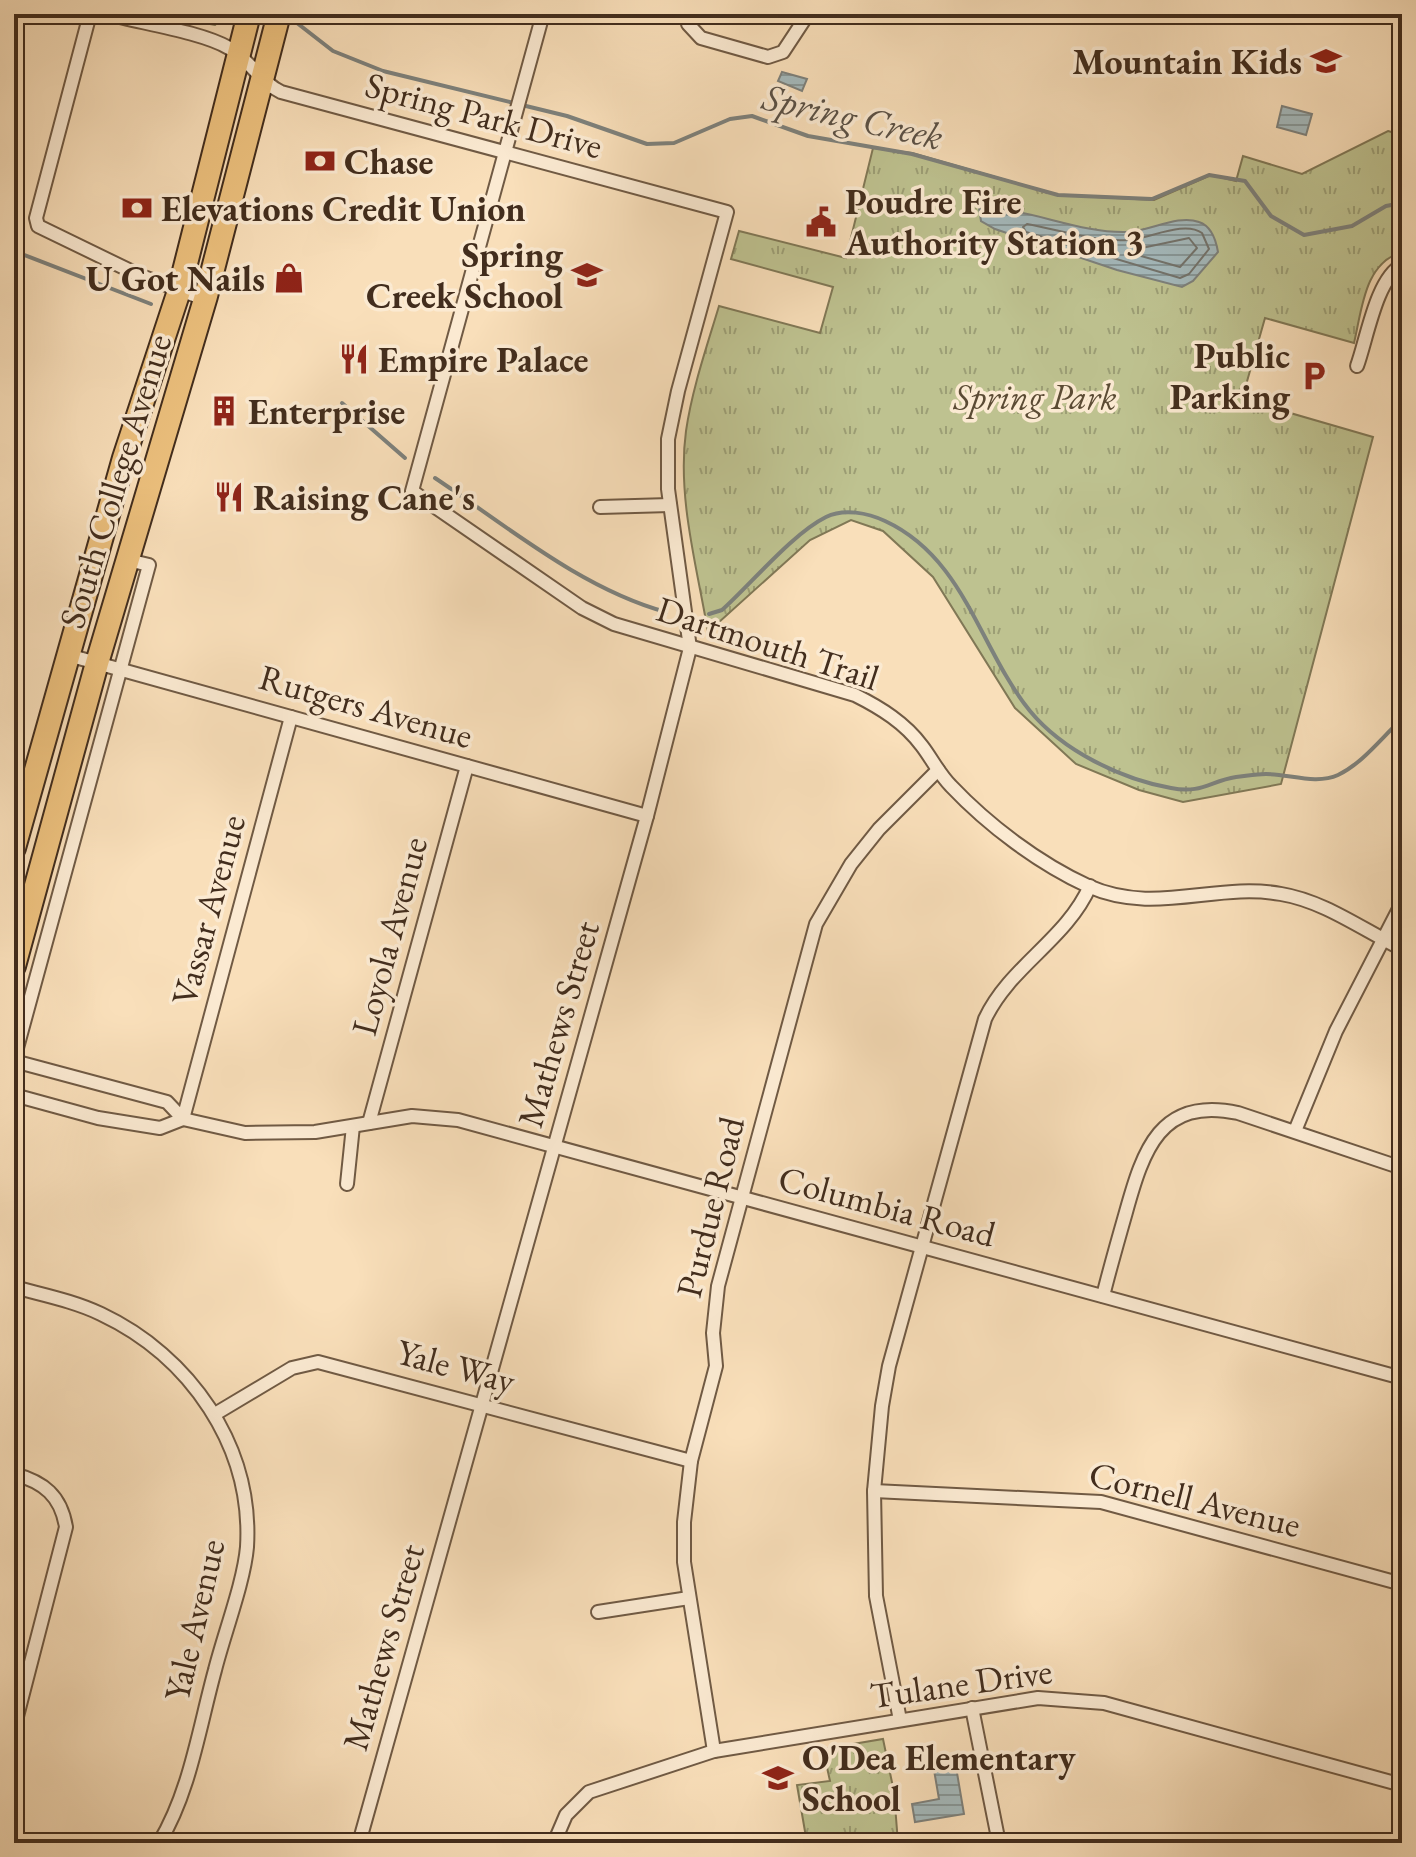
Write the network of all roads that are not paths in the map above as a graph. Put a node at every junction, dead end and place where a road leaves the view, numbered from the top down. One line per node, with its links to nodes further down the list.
1 (90, 14): 13 (street)
2 (108, 14): 8 (street)
3 (543, 14): 10 (street)
4 (687, 14): 5 (street)
5 (808, 14)
6 (249, 15): 8 (highway, South College Avenue)
7 (276, 23): 9 (highway, South College Avenue)
8 (238, 54): 9 (street, Spring Park Drive); 13 (highway, South College Avenue)
9 (261, 79): 10 (street, Spring Park Drive); 14 (highway, South College Avenue)
10 (505, 152): 11 (street, Spring Park Drive); 19 (street, Dartmouth Trail)
11 (727, 212): 16 (street, Mathews Street)
12 (1402, 265): 15 (street)
13 (179, 291): 14 (street); 20 (highway, South College Avenue)
14 (205, 299): 18 (highway, South College Avenue)
15 (1357, 366)
16 (670, 505): 17 (street); 19 (street, Mathews Street)
17 (600, 507)
18 (128, 560): 21 (highway, South College Avenue); 22 (street)
19 (690, 648): 25 (street, Dartmouth Trail); 26 (street, Mathews Street)
20 (68, 655): 21 (street, Rutgers Avenue); 27 (highway, South College Avenue)
21 (97, 663): 22 (street, Rutgers Avenue); 32 (highway, South College Avenue)
22 (122, 670): 23 (street, Rutgers Avenue); 33 (street)
23 (291, 717): 24 (street, Rutgers Avenue); 35 (street, Vassar Avenue)
24 (467, 766): 26 (street, Rutgers Avenue); 36 (street, Loyola Avenue)
25 (938, 770): 28 (street, Dartmouth Trail); 42 (street, Purdue Road)
26 (647, 816): 39 (street, Mathews Street)
27 (14, 848)
28 (1090, 886): 30 (street, Dartmouth Trail); 43 (street)
29 (1402, 903): 30 (street)
30 (1383, 940): 31 (street, Dartmouth Trail); 38 (street)
31 (1402, 949)
32 (14, 966)
33 (14, 1060): 35 (street, Columbia Road)
34 (14, 1095): 35 (street, Columbia Road)
35 (183, 1119): 37 (street, Columbia Road)
36 (369, 1123): 37 (street, Columbia Road); 39 (street, Columbia Road)
37 (353, 1126): 41 (street)
38 (1295, 1131): 40 (street); 45 (street)
39 (555, 1147): 42 (street, Columbia Road); 47 (street, Mathews Street)
40 (1402, 1168)
41 (347, 1184)
42 (741, 1198): 43 (street, Columbia Road); 49 (street, Purdue Road)
43 (922, 1247): 45 (street, Columbia Road); 51 (street)
44 (14, 1287): 48 (street, Yale Avenue)
45 (1103, 1296): 46 (street, Columbia Road)
46 (1402, 1378)
47 (482, 1404): 48 (street, Yale Way); 49 (street, Yale Way); 61 (street, Mathews Street)
48 (215, 1414): 60 (street, Yale Avenue)
49 (691, 1461): 53 (street, Purdue Road)
50 (14, 1474): 57 (street)
51 (874, 1491): 52 (street, Cornell Avenue); 56 (street)
52 (1402, 1584)
53 (689, 1598): 54 (street); 58 (street, Purdue Road)
54 (598, 1612)
55 (972, 1708): 56 (street, Tulane Drive); 59 (street, Tulane Drive); 63 (street)
56 (900, 1720): 58 (street, Tulane Drive)
57 (14, 1728)
58 (714, 1751): 62 (street, Tulane Drive)
59 (1402, 1785)
60 (159, 1843)
61 (359, 1843)
62 (554, 1843)
63 (999, 1843)

